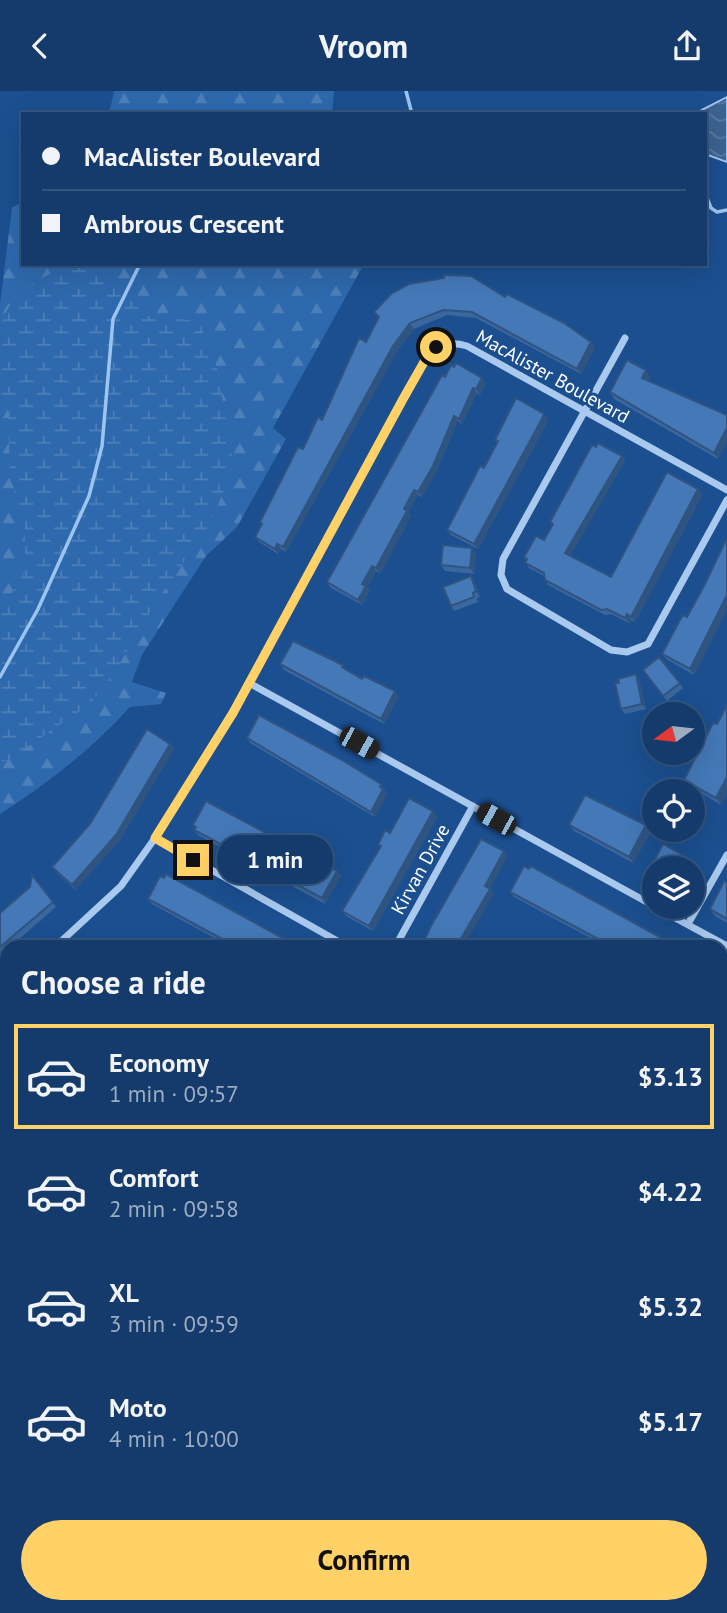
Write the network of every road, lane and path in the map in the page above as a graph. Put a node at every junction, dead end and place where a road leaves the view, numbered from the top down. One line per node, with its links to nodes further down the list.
1 (625, 338): 2 (street)
2 (585, 410): 3 (street, MacAlister Boulevard); 4 (street); 5 (street, MacAlister Boulevard)
3 (727, 491)
4 (727, 500)
5 (249, 683): 6 (street); 7 (street, MacAlister Boulevard)
6 (473, 807): 9 (street); 14 (street, Kirvan Drive)
7 (155, 838): 12 (street, MacAlister Boulevard); 13 (street)
8 (727, 855): 11 (street)
9 (642, 899)
10 (678, 919): 11 (street)
11 (688, 925): 15 (street)
12 (63, 940)
13 (336, 940)
14 (399, 940)
15 (716, 940)

